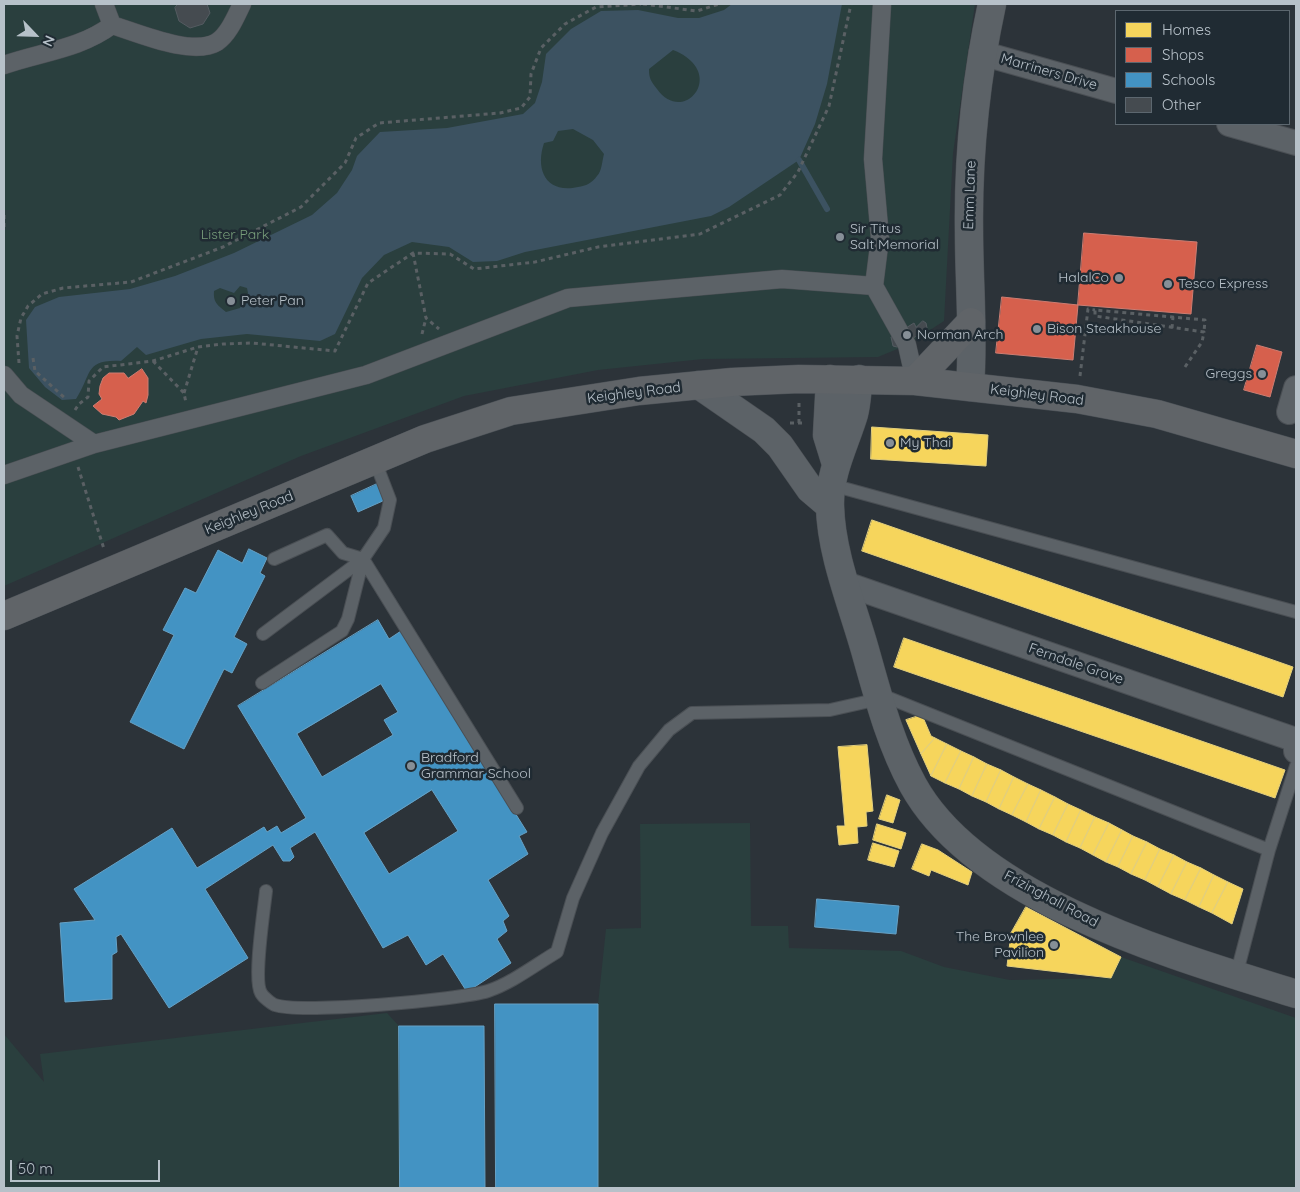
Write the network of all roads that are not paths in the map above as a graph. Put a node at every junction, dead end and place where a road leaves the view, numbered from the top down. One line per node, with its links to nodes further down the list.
1 (104, 4): 5 (street)
2 (242, 4): 5 (street)
3 (882, 4): 11 (street)
4 (992, 4): 6 (street, Emm Lane)
5 (112, 25): 7 (street)
6 (982, 53): 8 (street, Marriners Drive); 12 (street, Emm Lane)
7 (4, 65)
8 (1115, 92)
9 (1233, 125): 10 (street)
10 (1296, 143)
11 (874, 286): 16 (street); 21 (street)
12 (971, 322): 16 (highway); 18 (street, Emm Lane)
13 (4, 375): 21 (street)
14 (830, 379): 15 (highway, Keighley Road); 17 (highway, Keighley Road); 25 (street, Frizinghall Road)
15 (859, 379): 16 (highway, Keighley Road); 25 (street, Frizinghall Road)
16 (915, 381): 18 (highway, Keighley Road)
17 (699, 385): 23 (highway, Keighley Road); 25 (street)
18 (970, 387): 22 (highway, Keighley Road)
19 (1296, 388): 20 (street)
20 (1289, 412)
21 (94, 444): 24 (street)
22 (1296, 454)
23 (375, 460): 27 (lane); 30 (highway, Keighley Road)
24 (4, 475)
25 (833, 485): 28 (street, Frizinghall Road); 29 (lane)
26 (274, 559): 27 (lane)
27 (363, 559): 31 (lane); 32 (lane); 36 (lane)
28 (846, 584): 33 (street, Frizinghall Road); 34 (street, Ferndale Grove)
29 (1296, 612)
30 (4, 616)
31 (263, 634)
32 (262, 683)
33 (878, 696): 37 (lane); 38 (lane); 39 (street, Frizinghall Road)
34 (1296, 743)
35 (1296, 766): 37 (lane)
36 (517, 808)
37 (1269, 850): 39 (lane)
38 (266, 891)
39 (1236, 976): 40 (street, Frizinghall Road)
40 (1296, 994)

